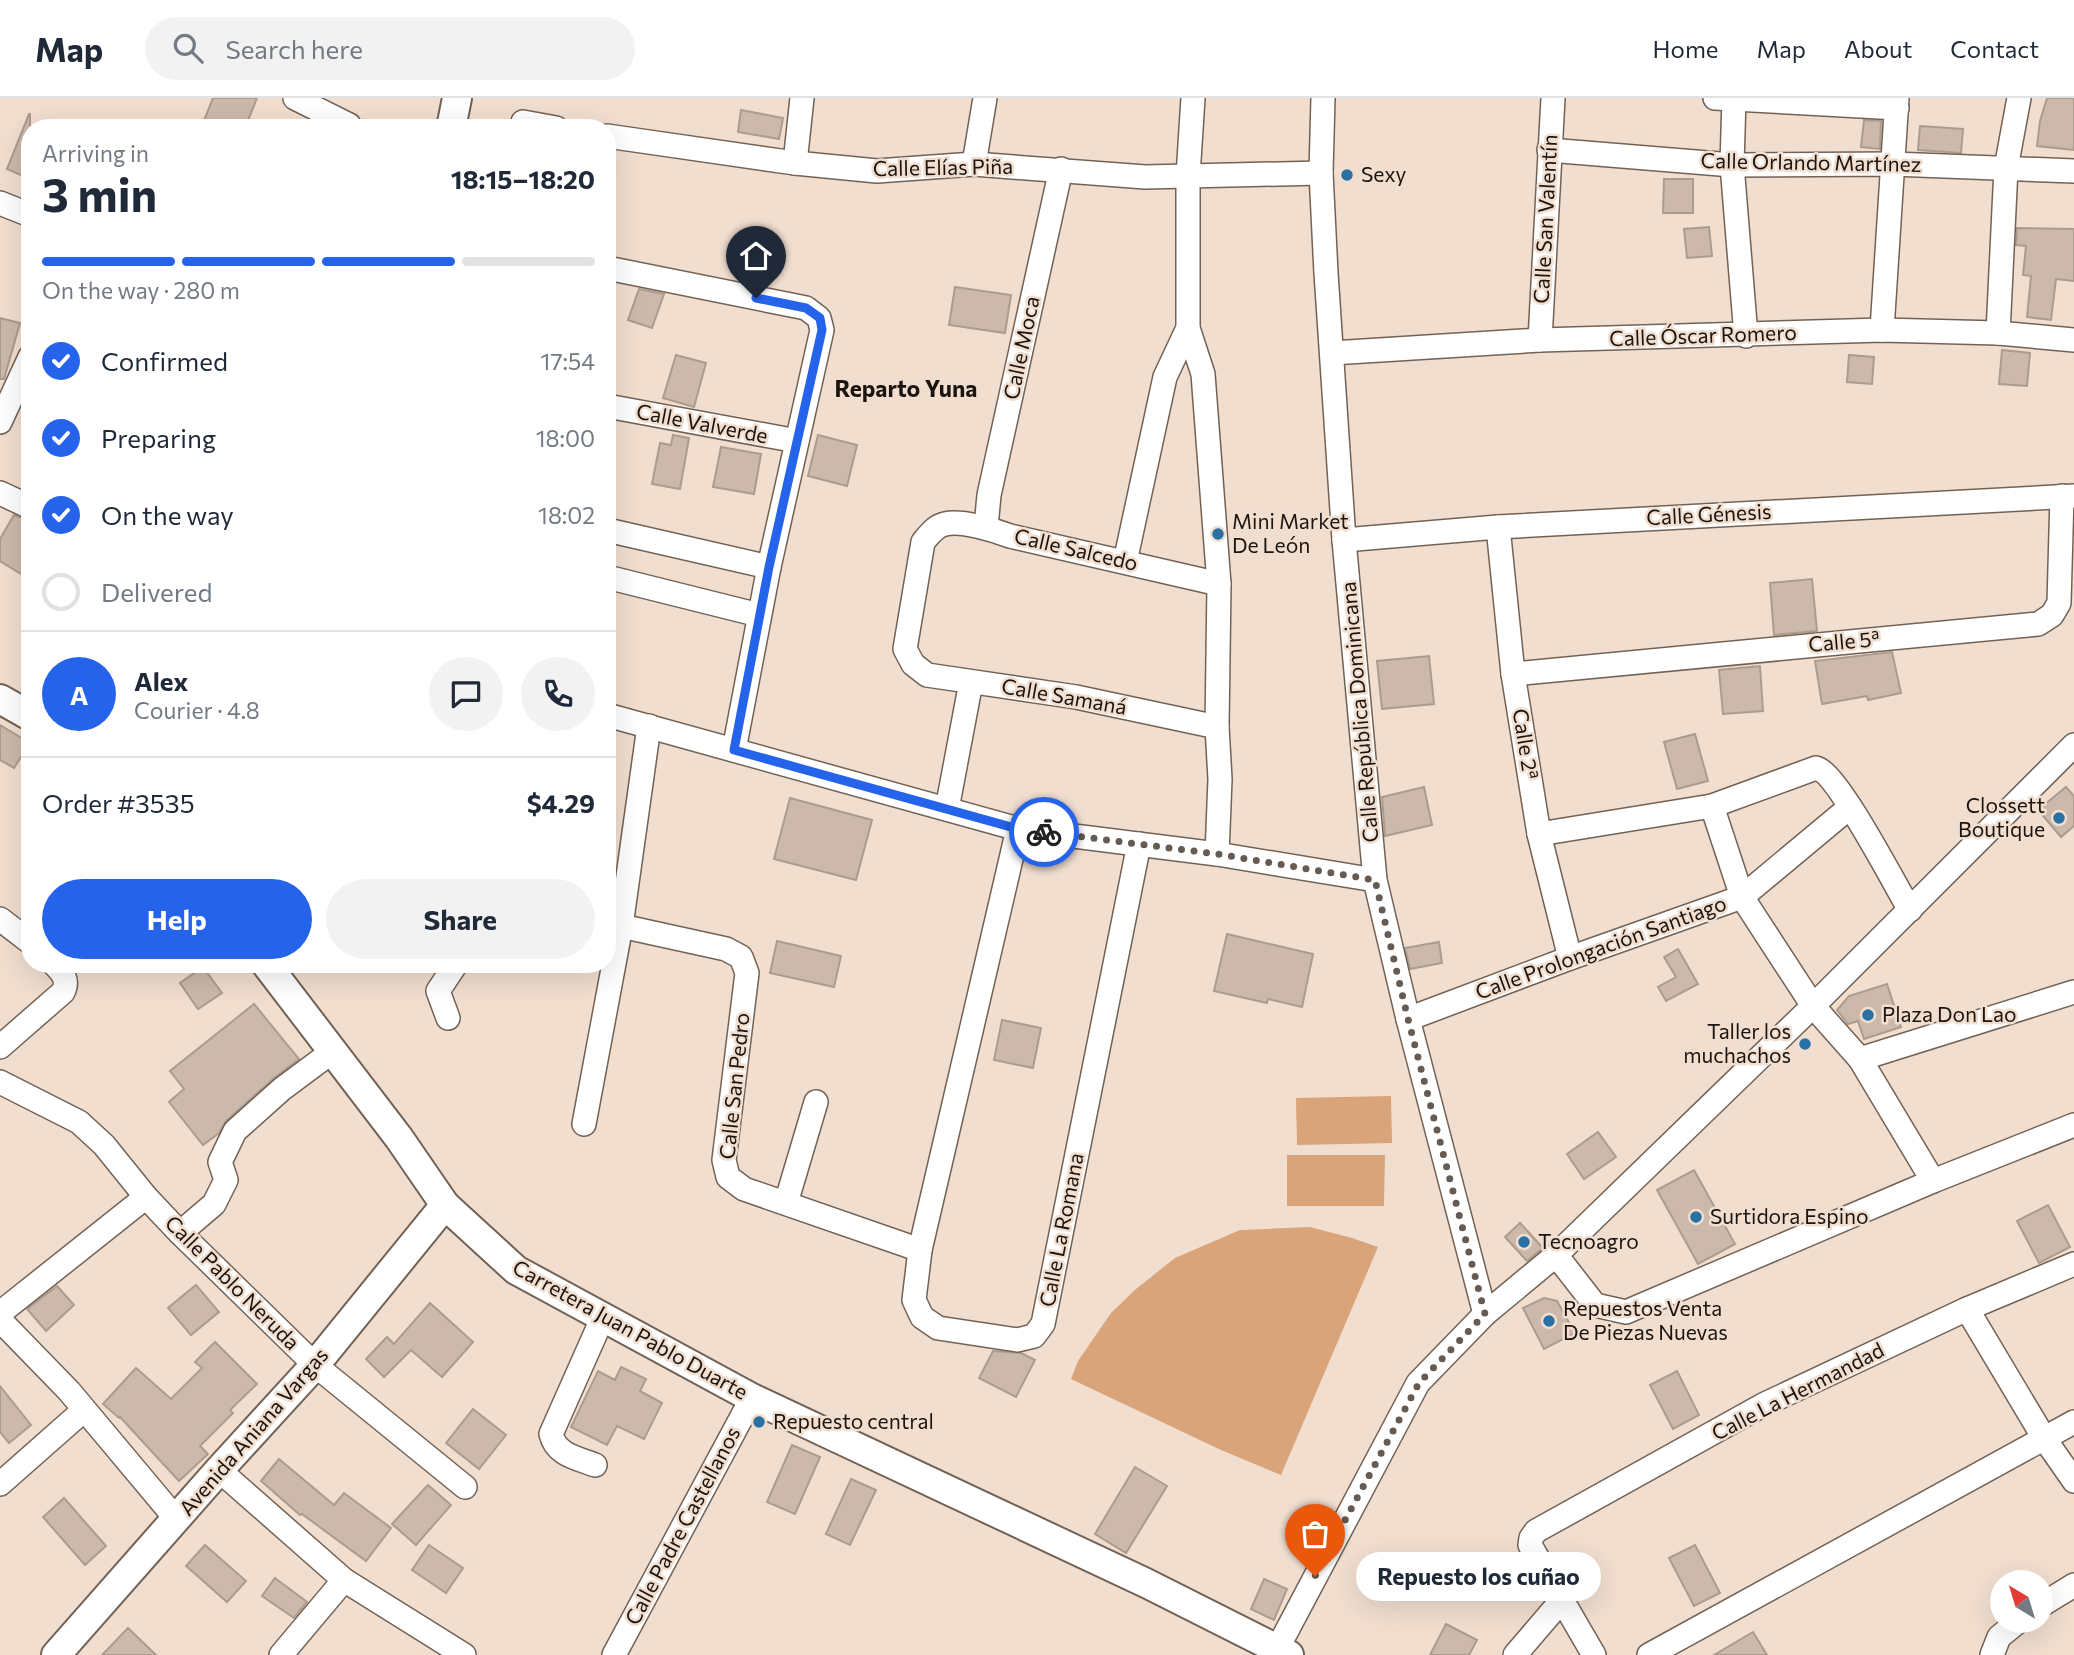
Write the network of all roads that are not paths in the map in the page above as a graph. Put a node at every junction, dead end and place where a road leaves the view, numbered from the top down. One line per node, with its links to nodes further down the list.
1 (295, 98): 11 (street)
2 (457, 98): 12 (main road)
3 (802, 98): 15 (street)
4 (985, 98): 16 (street)
5 (1193, 98): 23 (street)
6 (1323, 98): 22 (street, Calle República Dominicana)
7 (1553, 98): 14 (street, Calle San Valentín)
8 (1728, 98): 10 (street); 18 (street)
9 (2019, 98): 19 (street)
10 (1897, 103): 17 (street)
11 (337, 119)
12 (453, 119)
13 (616, 137): 15 (street, Calle Elías Piña)
14 (1549, 150): 18 (street, Calle Orlando Martínez); 31 (street, Calle San Valentín)
15 (795, 163): 16 (street, Calle Elías Piña)
16 (974, 164): 20 (street, Calle Elías Piña)
17 (1893, 164): 18 (street, Calle Orlando Martínez); 19 (street, Calle Orlando Martínez); 28 (street)
18 (1732, 165): 30 (street)
19 (2006, 168): 21 (street, Calle Orlando Martínez); 29 (street)
20 (1061, 169): 23 (street, Calle Elías Piña); 41 (street, Calle Moca)
21 (2074, 171)
22 (1321, 173): 23 (street, Calle Elías Piña); 33 (street, Calle República Dominicana)
23 (1188, 176): 27 (street)
24 (0, 203): 25 (street)
25 (21, 211)
26 (616, 270): 37 (street)
27 (1188, 328): 45 (street); 48 (street)
28 (1882, 330): 29 (street, Calle Óscar Romero); 30 (street, Calle Óscar Romero)
29 (1998, 333): 32 (street, Calle Óscar Romero)
30 (1746, 336): 31 (street, Calle Óscar Romero)
31 (1541, 340): 33 (street, Calle Óscar Romero)
32 (2074, 340)
33 (1332, 354): 44 (street, Calle República Dominicana)
34 (21, 376): 36 (street)
35 (616, 408): 37 (street, Calle Valverde)
36 (0, 422)
37 (797, 441): 46 (street)
38 (0, 493): 40 (street)
39 (2068, 496): 42 (street, Calle Génesis); 51 (street, Calle 5ª)
40 (21, 502)
41 (986, 527): 45 (street, Calle Salcedo); 50 (street, Calle Salcedo)
42 (1498, 527): 44 (street, Calle Génesis); 51 (street, Calle 2ª)
43 (616, 532): 46 (street)
44 (1344, 540): 67 (street, Calle República Dominicana)
45 (1125, 562): 48 (street, Calle Salcedo)
46 (769, 567): 49 (street)
47 (616, 579): 49 (street)
48 (1219, 584): 57 (street)
49 (759, 615): 59 (street)
50 (913, 664): 52 (street, Calle Samaná)
51 (1513, 674): 64 (street, Calle 2ª)
52 (971, 682): 57 (street, Calle Samaná); 62 (street)
53 (0, 699): 54 (main road)
54 (21, 711)
55 (616, 717): 56 (street)
56 (649, 726): 59 (street); 71 (street)
57 (1217, 727): 66 (street)
58 (2074, 745): 69 (street)
59 (734, 750): 62 (street)
60 (1712, 806): 61 (street); 64 (street); 68 (street)
61 (1850, 807): 68 (street, Calle Prolongación Santiago); 69 (street)
62 (947, 809): 63 (street)
63 (1018, 829): 65 (street); 95 (street, Calle La Romana)
64 (1539, 834): 74 (street, Calle 2ª)
65 (1139, 844): 66 (street); 95 (street, Calle La Romana)
66 (1217, 854): 67 (street)
67 (1375, 880): 82 (street, Calle República Dominicana)
68 (1742, 897): 74 (street, Calle Prolongación Santiago); 80 (street)
69 (1910, 910): 80 (street)
70 (0, 919): 72 (street)
71 (621, 926): 73 (street); 92 (street, Calle San Pedro)
72 (21, 935)
73 (616, 953)
74 (1570, 958): 82 (street, Calle Prolongación Santiago)
75 (62, 973): 83 (street)
76 (278, 973): 84 (main road, Carretera Juan Pablo Duarte)
77 (450, 973): 81 (street)
78 (612, 973): 88 (street)
79 (2074, 992): 85 (street)
80 (1813, 1006): 85 (street); 96 (street)
81 (448, 1018)
82 (1408, 1019): 100 (street, Calle República Dominicana)
83 (0, 1046)
84 (333, 1051): 93 (main road, Carretera Juan Pablo Duarte); 94 (street)
85 (1860, 1059): 90 (street)
86 (0, 1082): 91 (street, Calle Pablo Neruda)
87 (816, 1102): 92 (street)
88 (584, 1124)
89 (2074, 1125): 90 (street)
90 (1933, 1181): 96 (street)
91 (146, 1197): 94 (street, Calle Pablo Neruda); 99 (street)
92 (786, 1203): 95 (street, Calle San Pedro)
93 (445, 1205): 101 (main road, Carretera Juan Pablo Duarte); 103 (main road, Avenida Aniana Vargas)
94 (180, 1233): 103 (street, Calle Pablo Neruda)
95 (920, 1250)
96 (1556, 1255): 100 (street)
97 (2074, 1265): 98 (street, Calle La Hermandad)
98 (1967, 1309): 107 (street); 117 (street, Calle La Hermandad)
99 (0, 1312)
100 (1485, 1314): 120 (street)
101 (602, 1319): 104 (main road, Carretera Juan Pablo Duarte); 108 (street)
102 (0, 1320): 105 (street)
103 (315, 1365): 109 (main road, Avenida Aniana Vargas); 112 (street, Calle Pablo Neruda)
104 (752, 1398): 120 (main road, Carretera Juan Pablo Duarte); 123 (street, Calle Padre Castellanos)
105 (84, 1410): 111 (street); 113 (street)
106 (2074, 1422): 107 (street)
107 (2045, 1438): 110 (street); 126 (street)
108 (595, 1465)
109 (219, 1470): 113 (main road, Avenida Aniana Vargas); 114 (street)
110 (2074, 1481)
111 (0, 1483)
112 (465, 1487)
113 (177, 1520): 121 (main road, Avenida Aniana Vargas)
114 (344, 1580): 119 (street); 122 (street)
115 (2074, 1585): 116 (street)
116 (2053, 1598)
117 (1562, 1600): 124 (street); 125 (street)
118 (2004, 1633): 127 (street)
119 (450, 1651)
120 (1280, 1653)
121 (56, 1655)
122 (281, 1655)
123 (614, 1655)
124 (1515, 1655)
125 (1594, 1655)
126 (1649, 1655)
127 (1992, 1655)

